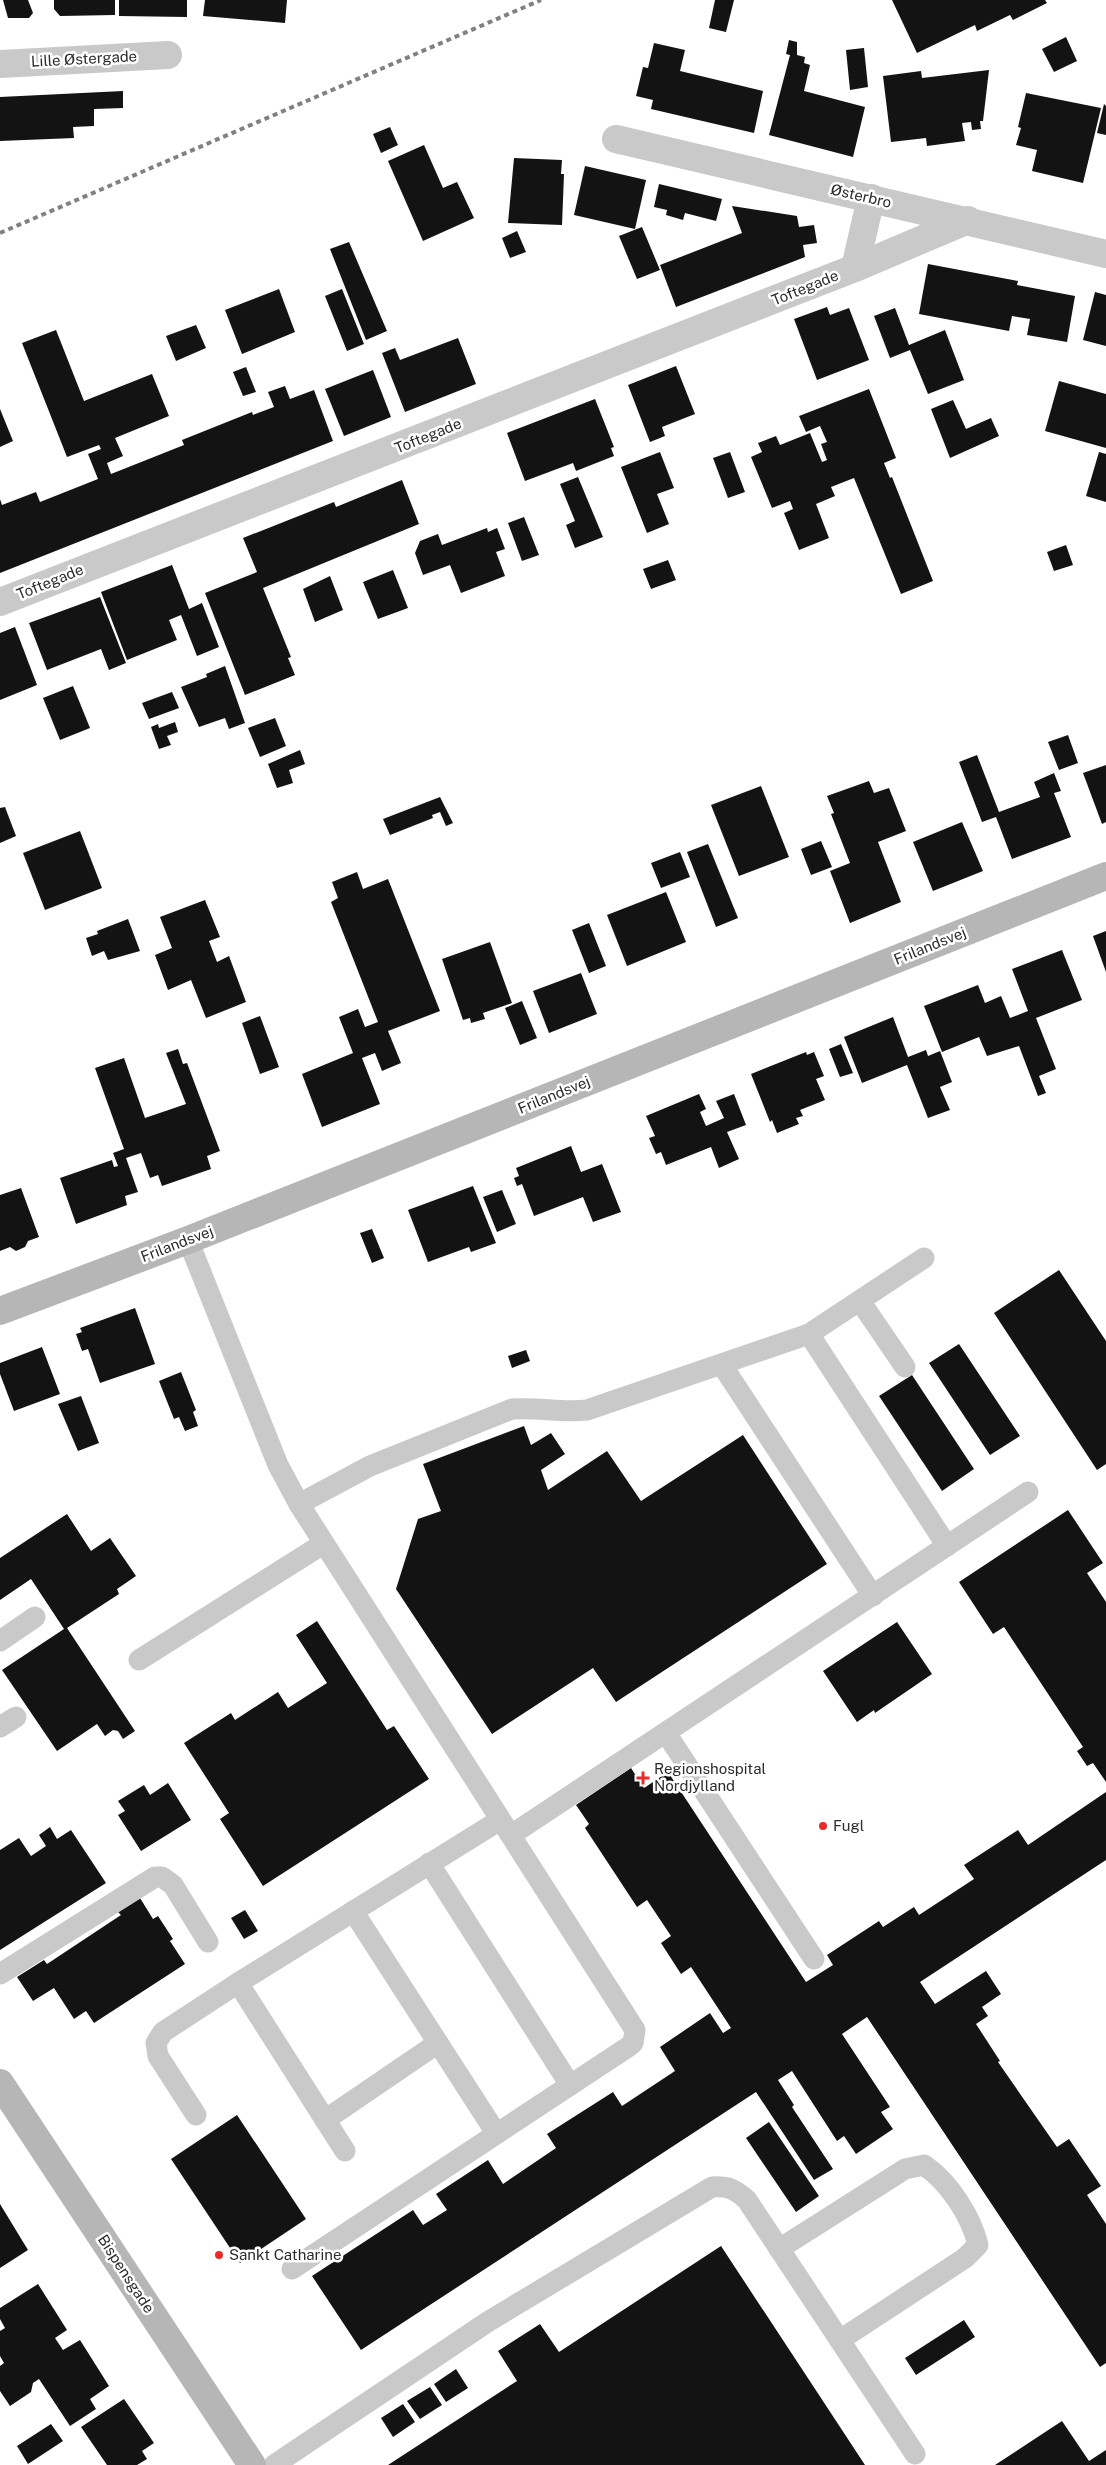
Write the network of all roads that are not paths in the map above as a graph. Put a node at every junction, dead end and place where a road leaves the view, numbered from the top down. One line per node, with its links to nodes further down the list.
1 (168, 54): 2 (street, Lille Østergade)
2 (0, 64)
3 (616, 139): 4 (street, Østerbro)
4 (871, 198): 5 (street, Østerbro); 7 (street, Toftegade)
5 (968, 220): 6 (street, Østerbro); 7 (street, Toftegade)
6 (1106, 254)
7 (855, 268): 8 (street, Toftegade)
8 (0, 602)
9 (1106, 876): 10 (street, Frilandsvej)
10 (188, 1240): 13 (street, Frilandsvej); 18 (lane)
11 (924, 1258): 12 (lane)
12 (860, 1301): 14 (lane); 16 (lane)
13 (0, 1312)
14 (809, 1334): 15 (lane); 20 (lane)
15 (722, 1365): 18 (lane); 21 (lane)
16 (904, 1367)
17 (1028, 1492): 20 (lane)
18 (299, 1504): 19 (lane)
19 (322, 1544): 24 (lane); 26 (lane)
20 (947, 1546): 21 (lane)
21 (872, 1596): 25 (lane)
22 (35, 1617): 23 (lane)
23 (0, 1641)
24 (138, 1660)
25 (666, 1733): 26 (lane); 30 (lane)
26 (506, 1827): 27 (lane); 35 (lane)
27 (429, 1863): 28 (lane); 35 (lane)
28 (353, 1911): 32 (lane); 33 (lane)
29 (208, 1942): 31 (lane)
30 (814, 1959)
31 (0, 1974)
32 (238, 1983): 36 (lane); 37 (lane)
33 (438, 2043): 37 (lane); 38 (lane)
34 (0, 2083): 44 (street, Bispensgade)
35 (570, 2085): 38 (lane)
36 (196, 2114)
37 (325, 2120): 39 (lane)
38 (496, 2133): 41 (lane)
39 (345, 2151)
40 (779, 2249): 42 (lane); 42 (lane); 45 (lane)
41 (292, 2269)
42 (840, 2340): 43 (lane)
43 (915, 2454)
44 (252, 2465)
45 (274, 2465)

